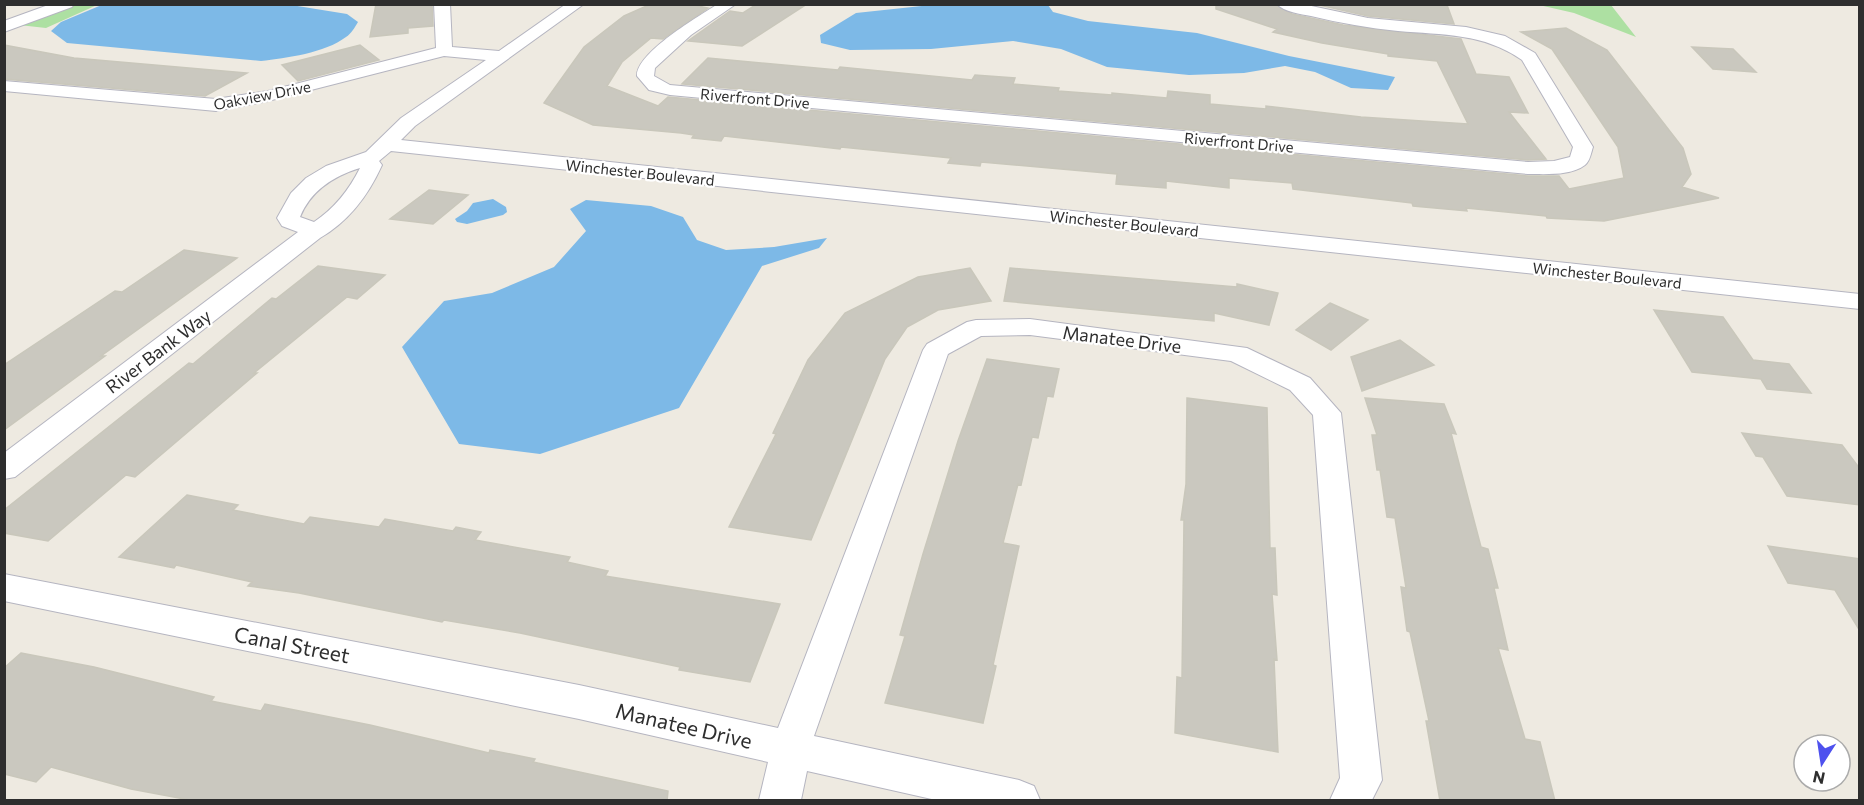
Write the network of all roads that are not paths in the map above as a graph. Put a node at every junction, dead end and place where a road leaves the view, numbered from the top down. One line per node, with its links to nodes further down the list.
1 (67, 4): 6 (street)
2 (442, 4): 7 (street)
3 (577, 4): 8 (street)
4 (729, 4): 5 (street, Riverfront Drive)
5 (1284, 4)
6 (4, 27)
7 (444, 51): 8 (street, Oakview Drive); 9 (street, Oakview Drive)
8 (503, 56): 10 (street)
9 (4, 86)
10 (388, 145): 11 (street, River Bank Way); 13 (street, Winchester Boulevard)
11 (368, 159): 12 (street); 12 (street, River Bank Way)
12 (305, 219): 14 (street, River Bank Way)
13 (1860, 302)
14 (4, 469)
15 (4, 587): 16 (street, Canal Street)
16 (579, 702): 17 (street, Manatee Drive)
17 (790, 749): 18 (street); 19 (street, Manatee Drive); 20 (street, Manatee Drive)
18 (780, 801)
19 (1019, 801)
20 (1350, 801)

